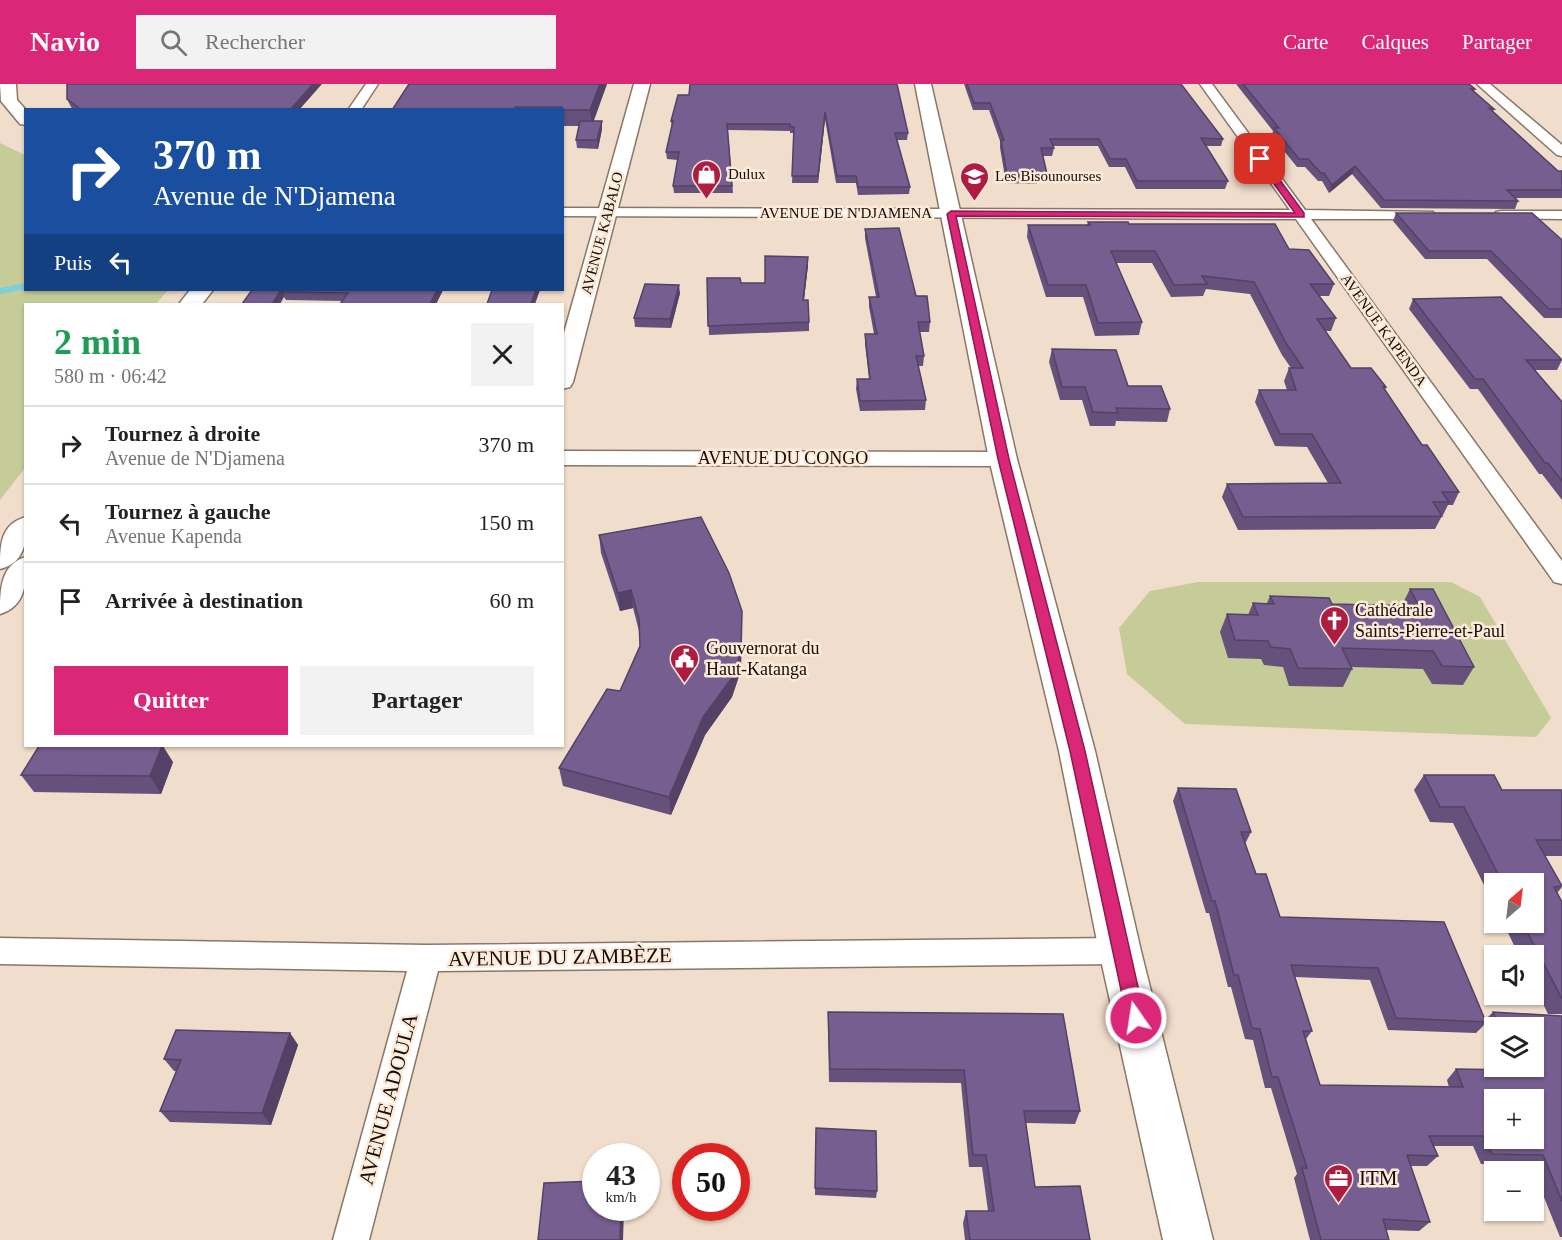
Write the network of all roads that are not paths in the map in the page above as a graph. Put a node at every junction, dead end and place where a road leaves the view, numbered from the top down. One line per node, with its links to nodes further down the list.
1 (8, 84): 8 (main road)
2 (372, 84): 7 (street)
3 (642, 84): 10 (street, AVENUE KABALO)
4 (923, 84): 12 (main road)
5 (1206, 84): 13 (street, AVENUE KAPENDA)
6 (1483, 84): 9 (street)
7 (355, 108)
8 (21, 129)
9 (1562, 152)
10 (608, 211): 11 (street, AVENUE DE N'DJAMENA); 12 (street, AVENUE DE N'DJAMENA); 21 (street, AVENUE KABALO)
11 (564, 212)
12 (951, 214): 13 (street, AVENUE DE N'DJAMENA); 23 (main road)
13 (1301, 215): 14 (street, AVENUE DE N'DJAMENA); 27 (street, AVENUE KAPENDA)
14 (1443, 215)
15 (1491, 215): 16 (street)
16 (1562, 215)
17 (201, 291): 19 (main road)
18 (223, 291): 20 (main road)
19 (191, 303)
20 (214, 303)
21 (564, 375)
22 (564, 458): 23 (street, AVENUE DU CONGO)
23 (1003, 459): 30 (main road)
24 (24, 529): 25 (main road)
25 (0, 559)
26 (24, 570): 28 (main road)
27 (1562, 577)
28 (0, 603)
29 (0, 951): 31 (street, AVENUE DU ZAMBÈZE)
30 (1120, 951): 31 (street, AVENUE DU ZAMBÈZE); 33 (main road)
31 (426, 958): 32 (street, AVENUE ADOULA)
32 (351, 1240)
33 (1188, 1240)

